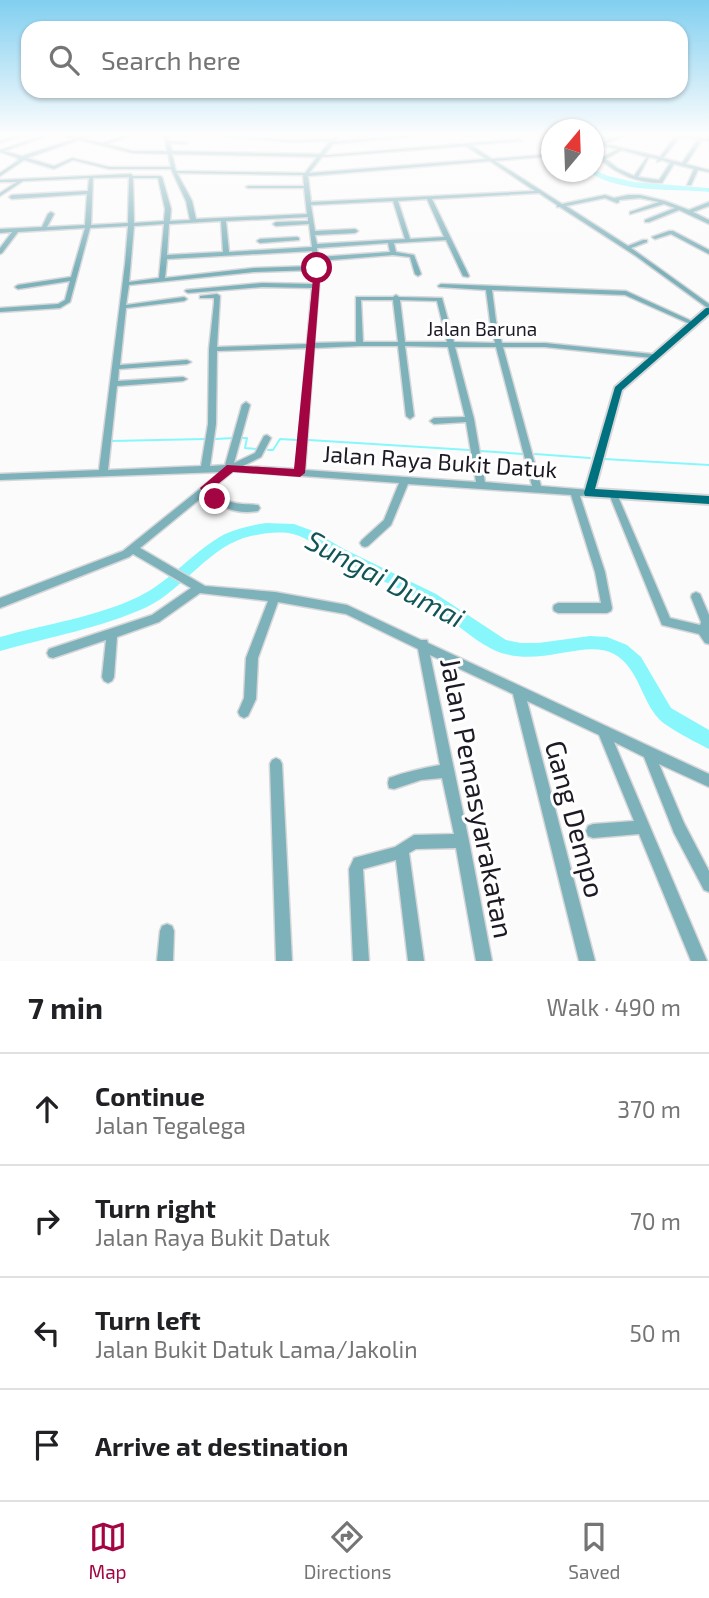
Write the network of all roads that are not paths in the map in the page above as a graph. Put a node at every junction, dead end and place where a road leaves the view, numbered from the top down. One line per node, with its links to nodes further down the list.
1 (22, 180): 2 (street); 10 (street); 18 (street)
2 (26, 180)
3 (91, 180): 16 (street)
4 (131, 180): 38 (street)
5 (160, 180): 36 (street)
6 (178, 180): 34 (street)
7 (305, 180): 14 (street)
8 (520, 180): 17 (street)
9 (691, 180): 11 (street)
10 (0, 181)
11 (689, 184)
12 (437, 186): 22 (street)
13 (248, 187): 14 (street)
14 (306, 187): 24 (street)
15 (465, 189): 20 (street)
16 (91, 192): 19 (street); 40 (street)
17 (538, 192): 20 (street); 27 (street)
18 (0, 195)
19 (12, 197)
20 (470, 197): 22 (street)
21 (429, 198): 22 (street); 23 (street); 47 (street)
22 (444, 198)
23 (395, 200): 24 (street); 49 (street)
24 (308, 204): 33 (street)
25 (662, 204): 27 (street); 28 (street); 30 (street)
26 (709, 204): 29 (street)
27 (559, 206): 53 (street)
28 (680, 208): 29 (street); 35 (street)
29 (689, 212): 37 (street)
30 (632, 213)
31 (51, 214): 41 (street)
32 (223, 219): 33 (street); 34 (street); 56 (street)
33 (311, 219): 39 (street); 45 (street)
34 (193, 220): 36 (street)
35 (646, 220)
36 (167, 222): 38 (street); 58 (street)
37 (709, 222)
38 (131, 223): 40 (street); 65 (street)
39 (276, 224)
40 (88, 226): 41 (street); 63 (street)
41 (44, 229): 42 (street)
42 (16, 230): 43 (street); 54 (street)
43 (0, 231)
44 (355, 231): 45 (street)
45 (314, 236): 48 (street); 52 (street)
46 (655, 237): 55 (street)
47 (448, 238): 49 (street); 62 (street)
48 (260, 241)
49 (408, 241): 51 (street)
50 (645, 241): 53 (street)
51 (391, 242): 52 (street); 57 (street)
52 (314, 248): 56 (street); 59 (street)
53 (628, 248): 76 (street)
54 (0, 252)
55 (709, 252)
56 (226, 253): 58 (street)
57 (393, 253): 59 (street); 61 (street)
58 (164, 257): 64 (street)
59 (316, 259): 60 (street)
60 (317, 268): 64 (street); 66 (street)
61 (418, 274)
62 (466, 276)
63 (74, 279): 68 (street); 75 (street)
64 (162, 279): 65 (street)
65 (125, 284): 74 (street)
66 (316, 286): 70 (street); 82 (street)
67 (441, 286): 69 (street)
68 (18, 287)
69 (489, 287): 77 (street); 81 (street)
70 (188, 291)
71 (202, 297): 83 (street)
72 (396, 297): 78 (street); 79 (street); 80 (street)
73 (184, 299): 74 (street)
74 (122, 307): 86 (street)
75 (0, 310)
76 (708, 311): 77 (main road)
77 (692, 323): 84 (main road)
78 (359, 344): 79 (street, Jalan Baruna); 82 (street, Jalan Baruna)
79 (403, 344): 80 (street, Jalan Baruna); 90 (street)
80 (453, 344): 81 (street, Jalan Baruna); 91 (street)
81 (499, 344): 84 (street, Jalan Baruna); 102 (street)
82 (311, 345): 83 (street, Jalan Baruna); 97 (street)
83 (213, 349): 94 (street)
84 (652, 356): 104 (main road)
85 (187, 362): 86 (street)
86 (117, 367): 88 (street)
87 (183, 379): 88 (street)
88 (115, 384): 96 (street)
89 (246, 405): 95 (street)
90 (410, 416)
91 (470, 419): 92 (street); 100 (street)
92 (434, 421)
93 (267, 438): 95 (street)
94 (205, 467): 95 (street, Jalan Raya Bukit Datuk); 96 (street, Jalan Raya Bukit Datuk)
95 (229, 468): 97 (street, Jalan Raya Bukit Datuk); 101 (street)
96 (103, 472): 98 (street, Jalan Raya Bukit Datuk)
97 (300, 473): 99 (street, Jalan Raya Bukit Datuk)
98 (0, 477)
99 (405, 480): 100 (street, Jalan Raya Bukit Datuk); 108 (street)
100 (481, 486): 102 (street, Jalan Raya Bukit Datuk)
101 (206, 488): 107 (street); 109 (street)
102 (538, 490): 103 (street, Jalan Raya Bukit Datuk)
103 (574, 492): 104 (street, Jalan Raya Bukit Datuk); 114 (street)
104 (589, 493): 105 (main road, Jalan Raya Bukit Datuk)
105 (614, 494): 106 (main road, Jalan Raya Bukit Datuk); 115 (street)
106 (707, 502)
107 (255, 508)
108 (365, 543)
109 (134, 549): 110 (street); 113 (street)
110 (200, 588): 111 (street); 116 (street)
111 (275, 597): 118 (street); 122 (street)
112 (696, 597): 115 (street)
113 (0, 603)
114 (558, 608)
115 (702, 629): 117 (street)
116 (112, 635): 119 (street); 120 (street)
117 (709, 639)
118 (423, 644): 121 (street); 126 (street, Jalan Pemasyarakatan)
119 (53, 653)
120 (108, 677)
121 (518, 690): 123 (street); 140 (street, Gang Dempo)
122 (244, 712)
123 (603, 731): 124 (street); 129 (street)
124 (649, 754): 127 (street); 133 (street)
125 (276, 764): 136 (street)
126 (446, 771): 128 (street); 131 (street, Jalan Pemasyarakatan)
127 (709, 781)
128 (394, 783)
129 (641, 827): 130 (street); 141 (street)
130 (593, 831)
131 (463, 841): 132 (street); 139 (street, Jalan Pemasyarakatan)
132 (402, 850): 137 (street); 138 (street)
133 (709, 885)
134 (167, 931): 135 (street)
135 (165, 961)
136 (285, 961)
137 (361, 961)
138 (416, 961)
139 (484, 961)
140 (587, 961)
141 (699, 961)

